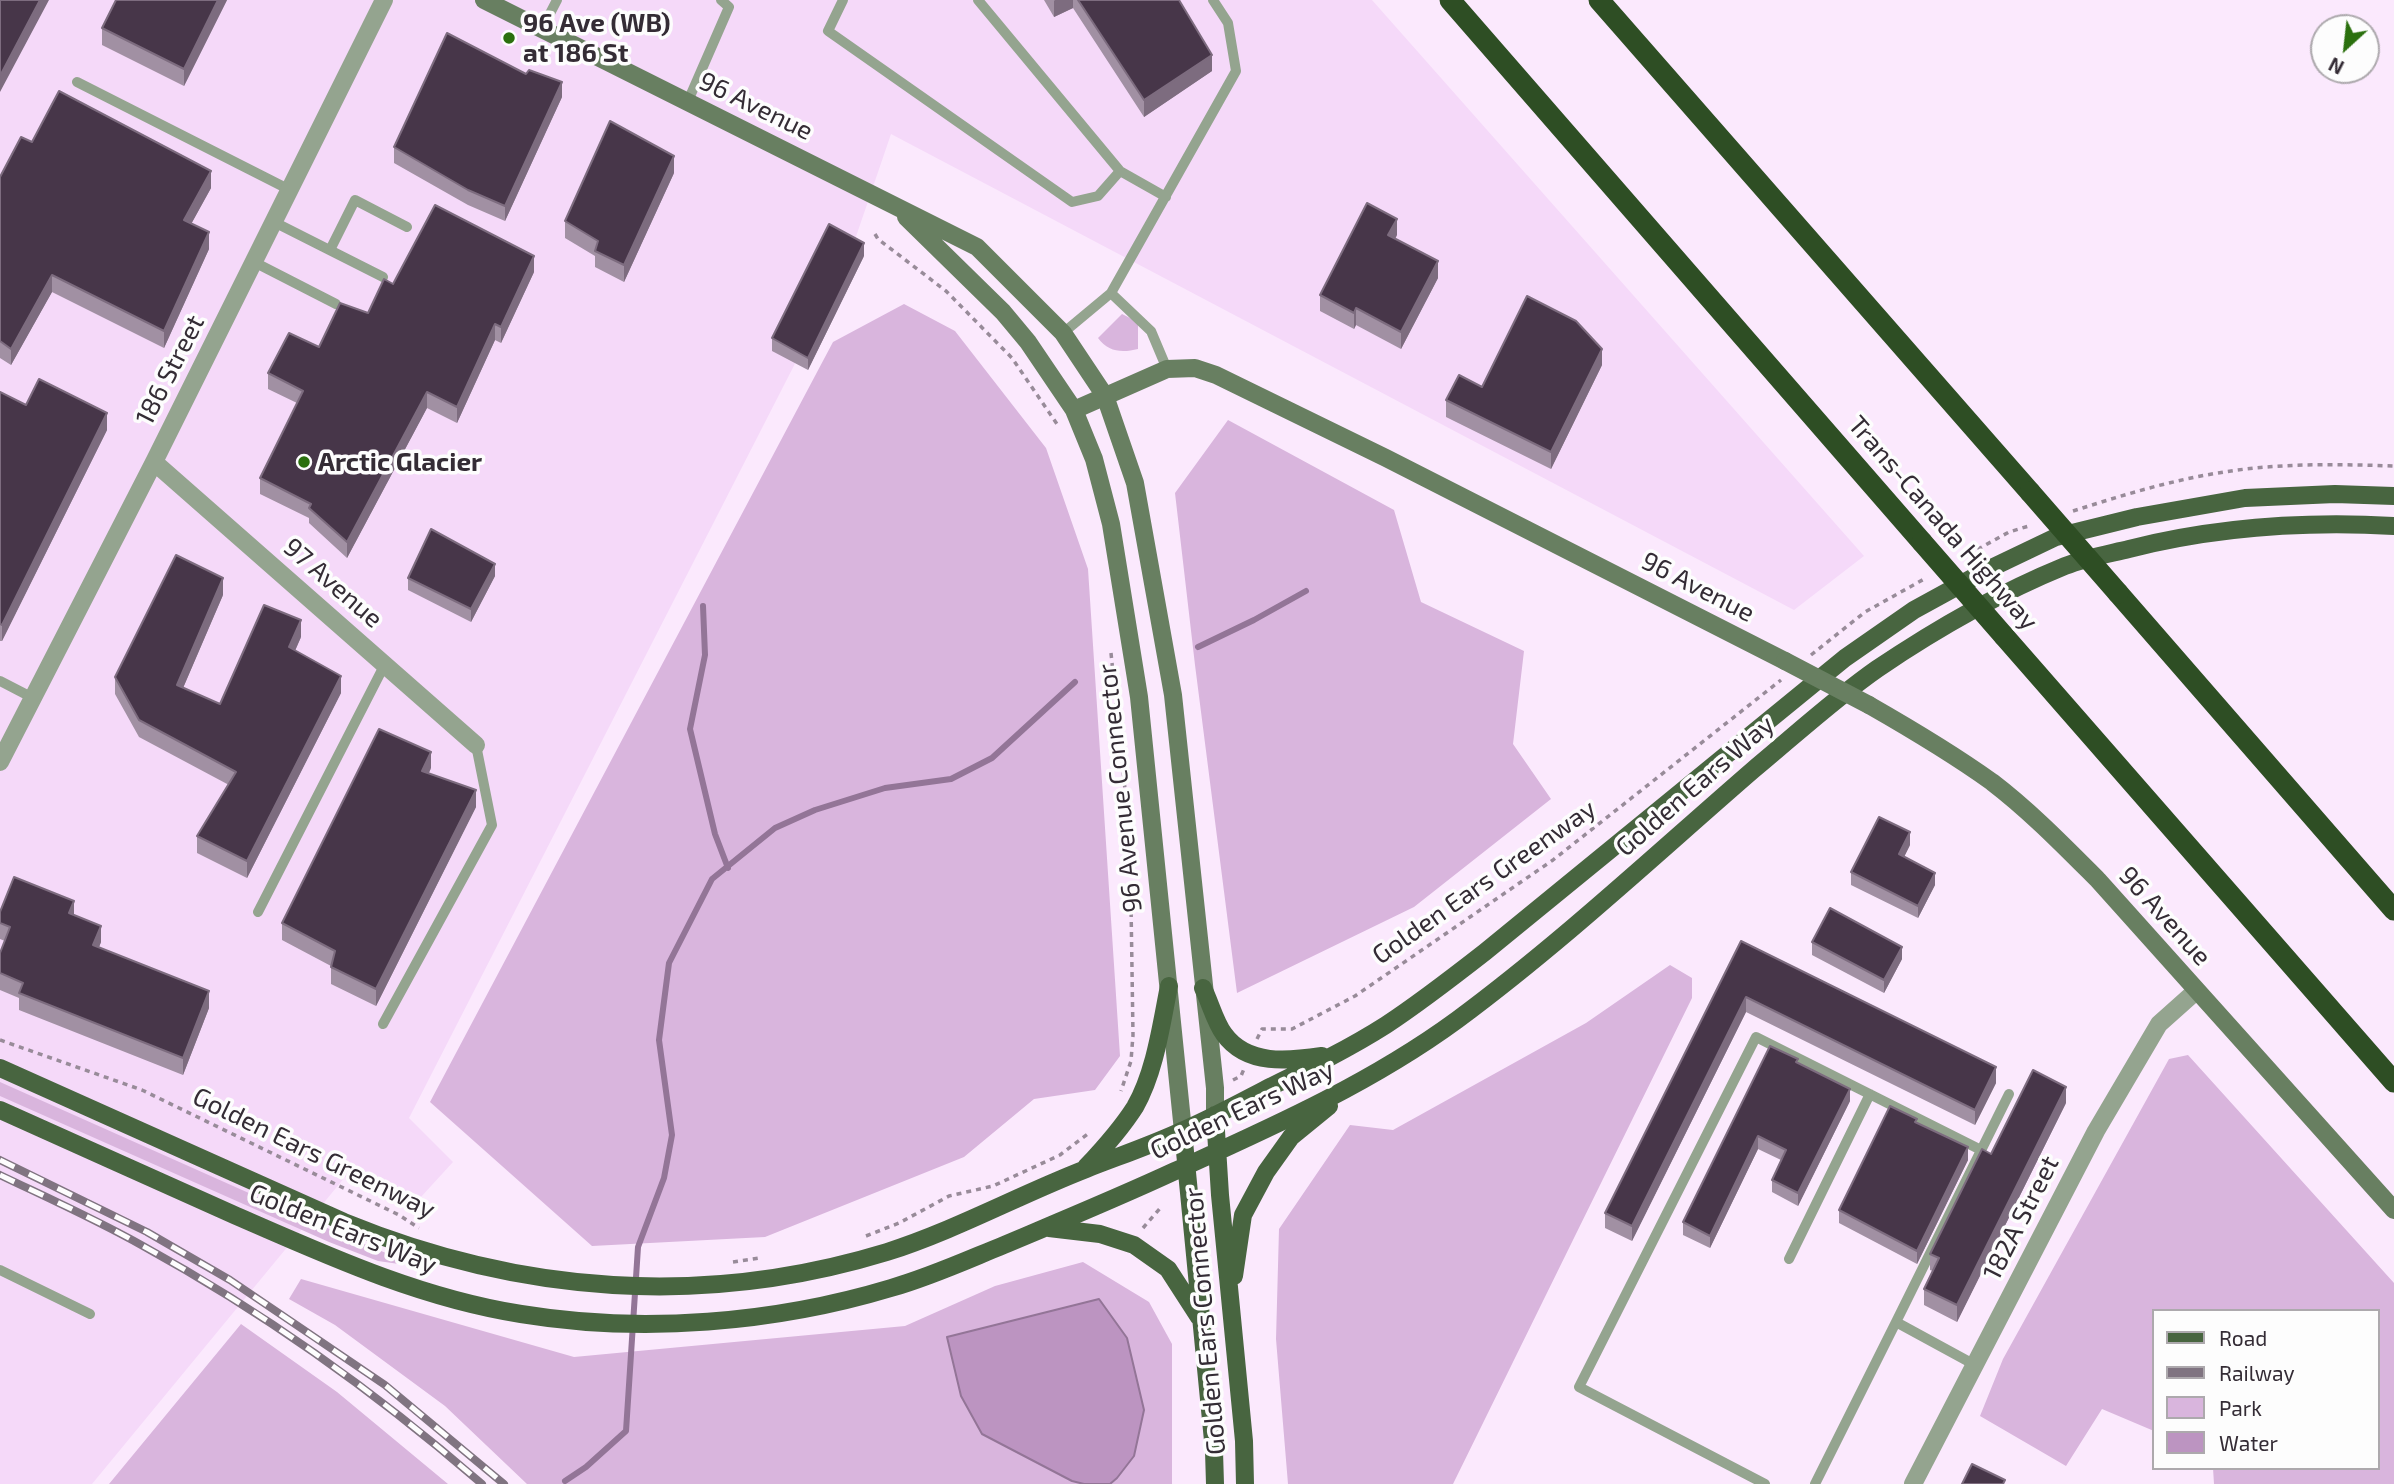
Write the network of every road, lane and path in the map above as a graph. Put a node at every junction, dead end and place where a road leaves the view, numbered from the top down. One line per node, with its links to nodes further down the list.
1 (384, 0): 14 (street, 186 Street)
2 (484, 0): 10 (main road, 96 Avenue)
3 (557, 0): 10 (lane)
4 (721, 0): 12 (lane)
5 (844, 0): 13 (lane)
6 (978, 0): 13 (lane)
7 (1213, 0): 15 (lane)
8 (1450, 0): 52 (highway, Trans-Canada Highway, bridge)
9 (1599, 0): 42 (highway, bridge)
10 (542, 29): 12 (main road, 96 Avenue)
11 (77, 82): 14 (lane)
12 (688, 101): 16 (main road, 96 Avenue)
13 (1120, 171): 15 (lane)
14 (290, 190): 17 (street, 186 Street)
15 (1166, 197): 23 (lane)
16 (891, 203): 25 (main road, 96 Avenue); 28 (main road, 96 Avenue)
17 (274, 222): 20 (lane); 21 (street, 186 Street)
18 (407, 227): 20 (lane)
19 (875, 234): 29 (path)
20 (330, 250): 22 (lane)
21 (254, 262): 24 (lane); 30 (street, 186 Street)
22 (383, 277)
23 (1111, 293): 25 (lane); 26 (lane)
24 (336, 304)
25 (1063, 333): 27 (main road, 96 Avenue)
26 (1167, 369): 27 (main road, 96 Avenue); 46 (main road, 96 Avenue, bridge)
27 (1105, 396): 28 (main road, 96 Avenue); 45 (main road)
28 (1074, 410): 44 (main road, 96 Avenue Connector)
29 (1062, 432)
30 (154, 462): 36 (street, 97 Avenue); 38 (street, 186 Street)
31 (2394, 466): 32 (path)
32 (2136, 491)
33 (2394, 496): 50 (main road, Golden Ears Way)
34 (2394, 526): 53 (main road, Golden Ears Way)
35 (1110, 647): 56 (path)
36 (385, 664): 40 (street, 97 Avenue); 43 (lane)
37 (0, 681): 38 (lane)
38 (33, 698): 41 (street, 186 Street)
39 (1713, 734): 48 (path, Golden Ears Greenway)
40 (476, 745): 47 (lane)
41 (0, 762)
42 (2394, 910)
43 (258, 912)
44 (1169, 986): 60 (main road, 96 Avenue Connector); 64 (main road)
45 (1203, 988): 50 (main road); 58 (main road)
46 (2196, 990): 66 (main road, 96 Avenue); 79 (street, 182A Street)
47 (383, 1024)
48 (1262, 1029)
49 (0, 1040): 69 (path, Golden Ears Greenway)
50 (1336, 1054): 58 (main road, Golden Ears Way)
51 (0, 1068): 64 (main road, Golden Ears Way)
52 (2394, 1082)
53 (1352, 1087): 62 (main road, Golden Ears Way); 75 (main road)
54 (1870, 1094): 61 (lane); 72 (lane); 82 (lane)
55 (2009, 1094): 61 (lane)
56 (1119, 1096)
57 (0, 1110): 67 (main road, Golden Ears Way)
58 (1215, 1115): 60 (main road, Golden Ears Way); 62 (main road)
59 (1098, 1125): 70 (path)
60 (1183, 1131): 63 (main road, 96 Avenue Connector); 64 (main road, Golden Ears Way)
61 (1981, 1150): 78 (lane)
62 (1216, 1153): 63 (main road, Golden Ears Way); 75 (main road, Golden Ears Connector)
63 (1186, 1166): 67 (main road, Golden Ears Way); 77 (main road, Golden Ears Connector)
64 (1083, 1170)
65 (1161, 1206): 68 (path)
66 (2394, 1210)
67 (1045, 1228): 77 (main road)
68 (1142, 1230)
69 (428, 1233)
70 (865, 1237)
71 (761, 1258): 73 (path)
72 (1789, 1259)
73 (733, 1262)
74 (0, 1270): 76 (lane)
75 (1230, 1307): 81 (main road, Golden Ears Connector)
76 (90, 1314)
77 (1202, 1321): 80 (main road, Golden Ears Connector)
78 (1896, 1322): 79 (lane); 83 (lane)
79 (1975, 1365): 84 (street, 182A Street)
80 (1215, 1484)
81 (1245, 1484)
82 (1765, 1484)
83 (1815, 1484)
84 (1913, 1484)

